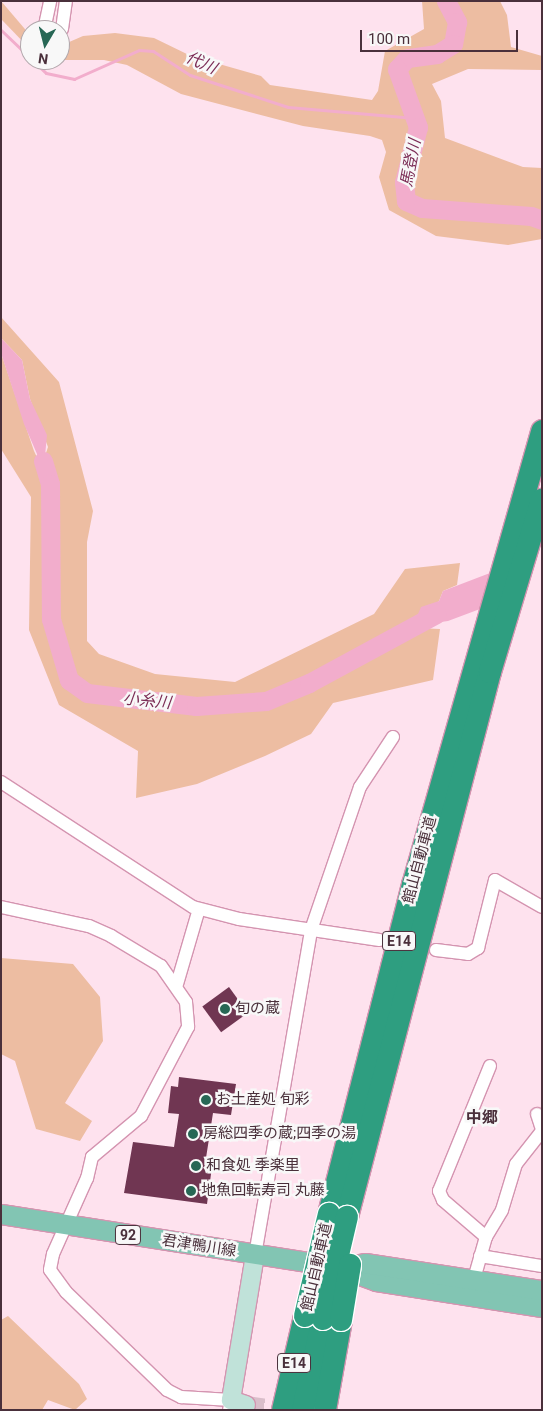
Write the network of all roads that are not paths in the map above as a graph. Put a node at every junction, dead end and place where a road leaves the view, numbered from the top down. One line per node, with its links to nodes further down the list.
1 (50, 1): 3 (street)
2 (66, 1): 4 (street)
3 (46, 20)
4 (63, 20)
5 (542, 431): 7 (highway, 館山自動車道 / E14)
6 (542, 500): 7 (highway, 館山自動車道 / E14)
7 (482, 671): 21 (highway, 館山自動車道 / E14); 21 (highway, 館山自動車道 / E14)
8 (393, 737): 13 (street)
9 (1, 782): 12 (street)
10 (1, 907): 16 (street)
11 (542, 907): 15 (street)
12 (199, 909): 13 (street); 16 (street)
13 (311, 930): 14 (street); 24 (street)
14 (379, 940)
15 (436, 950)
16 (177, 984): 22 (street)
17 (490, 1066): 23 (street)
18 (537, 1114): 19 (street)
19 (542, 1130): 23 (street)
20 (1, 1214): 22 (main road, 君津鴨川線 / 92)
21 (345, 1216): 31 (highway, 館山自動車道 / E14, bridge); 31 (highway, bridge)
22 (65, 1224): 24 (main road, 君津鴨川線 / 92); 32 (street)
23 (486, 1237): 25 (street)
24 (255, 1255): 27 (main road, 君津鴨川線 / 92); 32 (street)
25 (480, 1256): 26 (street); 28 (street)
26 (542, 1266)
27 (338, 1267): 28 (main road, 君津鴨川線 / 92); 30 (main road, 君津鴨川線 / 92)
28 (474, 1279): 29 (main road, 君津鴨川線 / 92)
29 (542, 1290)
30 (542, 1307)
31 (323, 1318): 33 (highway, 館山自動車道 / E14); 34 (highway, 館山自動車道 / E14); 35 (highway)
32 (235, 1405)
33 (283, 1410)
34 (303, 1410)
35 (325, 1410)

